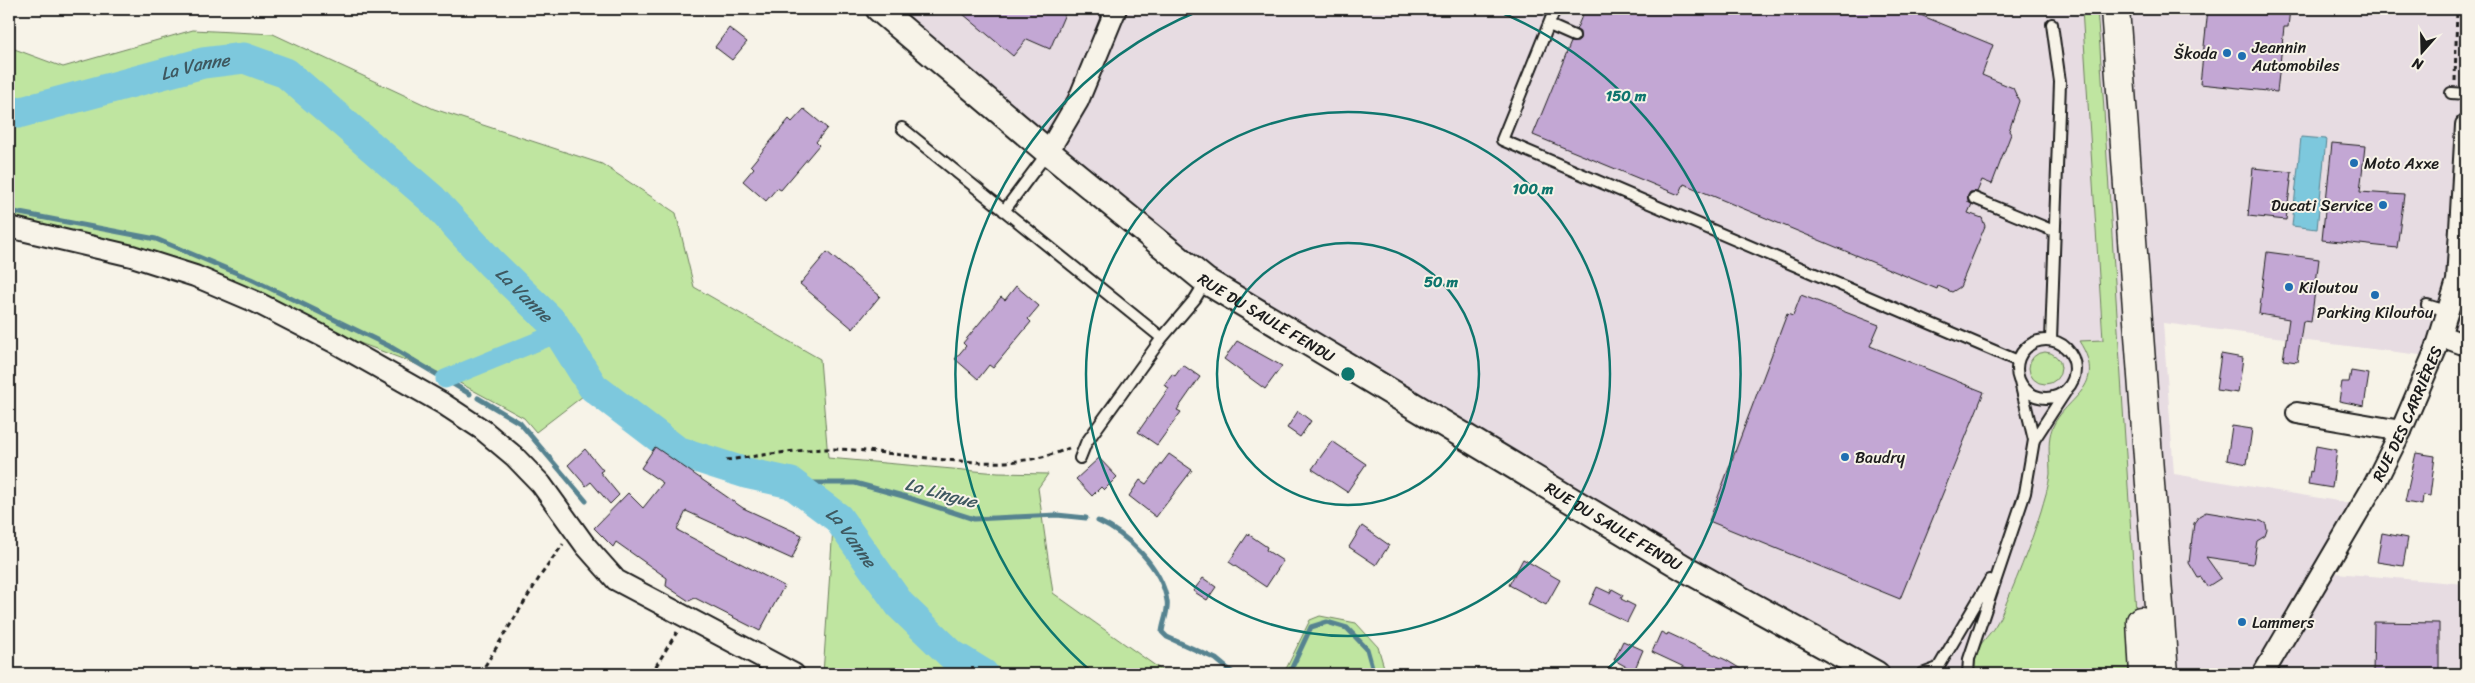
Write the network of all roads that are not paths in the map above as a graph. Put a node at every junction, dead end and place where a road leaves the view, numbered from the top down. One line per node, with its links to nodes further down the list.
1 (879, 9): 13 (street, RUE DU SAULE FENDU)
2 (1116, 9): 13 (street)
3 (1555, 9): 7 (lane)
4 (2101, 9): 39 (main road)
5 (2116, 9): 40 (main road)
6 (2052, 24): 17 (lane)
7 (1548, 25): 8 (lane); 26 (lane)
8 (1574, 36)
9 (2451, 93): 10 (lane)
10 (2466, 94)
11 (2466, 125): 19 (street, RUE DES CARRIÈRES)
12 (902, 128): 15 (lane)
13 (1048, 152): 15 (lane); 18 (street, RUE DU SAULE FENDU)
14 (1974, 198): 17 (lane)
15 (1004, 211): 23 (lane)
16 (9, 227): 35 (street)
17 (2054, 231): 24 (lane)
18 (1206, 282): 23 (lane); 36 (street, RUE DU SAULE FENDU)
19 (2460, 296): 21 (street, RUE DES CARRIÈRES)
20 (2427, 305): 21 (lane)
21 (2447, 311): 22 (street, RUE DES CARRIÈRES)
22 (2441, 336): 25 (street); 30 (street, RUE DES CARRIÈRES)
23 (1162, 338): 32 (lane)
24 (2051, 340): 26 (lane); 28 (lane)
25 (2466, 345)
26 (2018, 361): 27 (lane)
27 (2020, 382): 28 (lane); 31 (lane)
28 (2070, 385): 31 (lane)
29 (2297, 413): 30 (street)
30 (2401, 432): 41 (street, RUE DES CARRIÈRES)
31 (2034, 440): 33 (lane)
32 (1080, 458)
33 (2002, 560): 34 (lane); 38 (lane)
34 (1937, 671): 37 (lane)
35 (794, 674)
36 (1876, 674)
37 (1922, 674)
38 (1968, 674)
39 (2144, 674)
40 (2164, 674)
41 (2263, 674)

